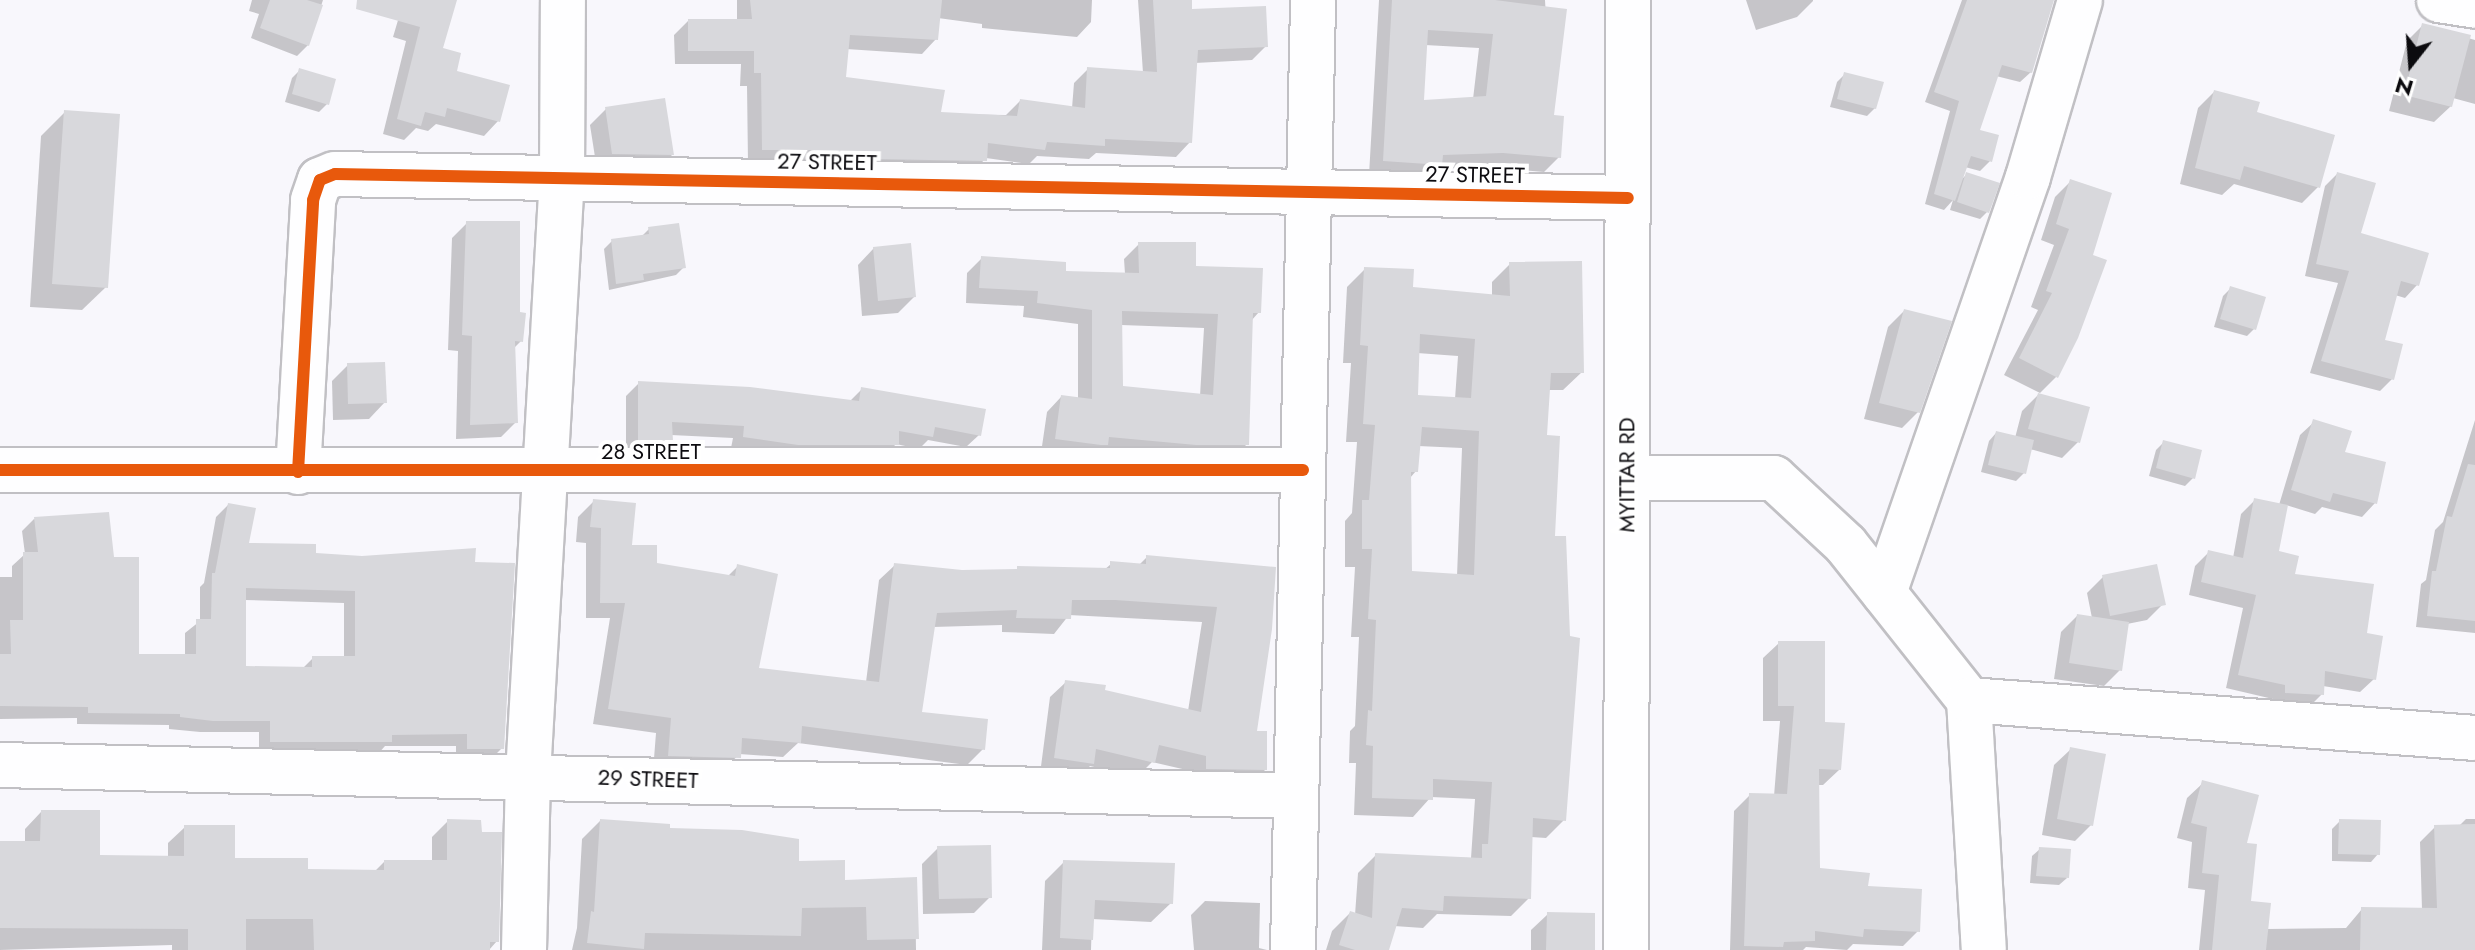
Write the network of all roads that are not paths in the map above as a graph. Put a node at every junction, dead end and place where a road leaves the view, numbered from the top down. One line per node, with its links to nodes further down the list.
1 (563, 0): 7 (street)
2 (1313, 0): 8 (street)
3 (1628, 0): 9 (street, MYITTAR RD)
4 (2080, 0): 15 (street)
5 (2439, 0): 6 (street)
6 (2475, 6)
7 (562, 177): 8 (street, 27 STREET); 12 (street, 27 STREET); 13 (street)
8 (1308, 192): 9 (street, 27 STREET); 11 (street)
9 (1628, 198): 14 (street, MYITTAR RD)
10 (0, 470): 12 (street, 28 STREET)
11 (1303, 470): 13 (street, 28 STREET); 20 (street)
12 (298, 472): 13 (street, 28 STREET)
13 (545, 472): 19 (street)
14 (1627, 478): 15 (street); 23 (street, MYITTAR RD)
15 (1884, 593): 16 (street)
16 (1969, 700): 17 (street); 24 (street)
17 (2475, 738)
18 (0, 765): 19 (street, 29 STREET)
19 (528, 775): 20 (street, 29 STREET); 21 (street)
20 (1296, 796): 22 (street)
21 (524, 950)
22 (1293, 950)
23 (1626, 950)
24 (1984, 950)

